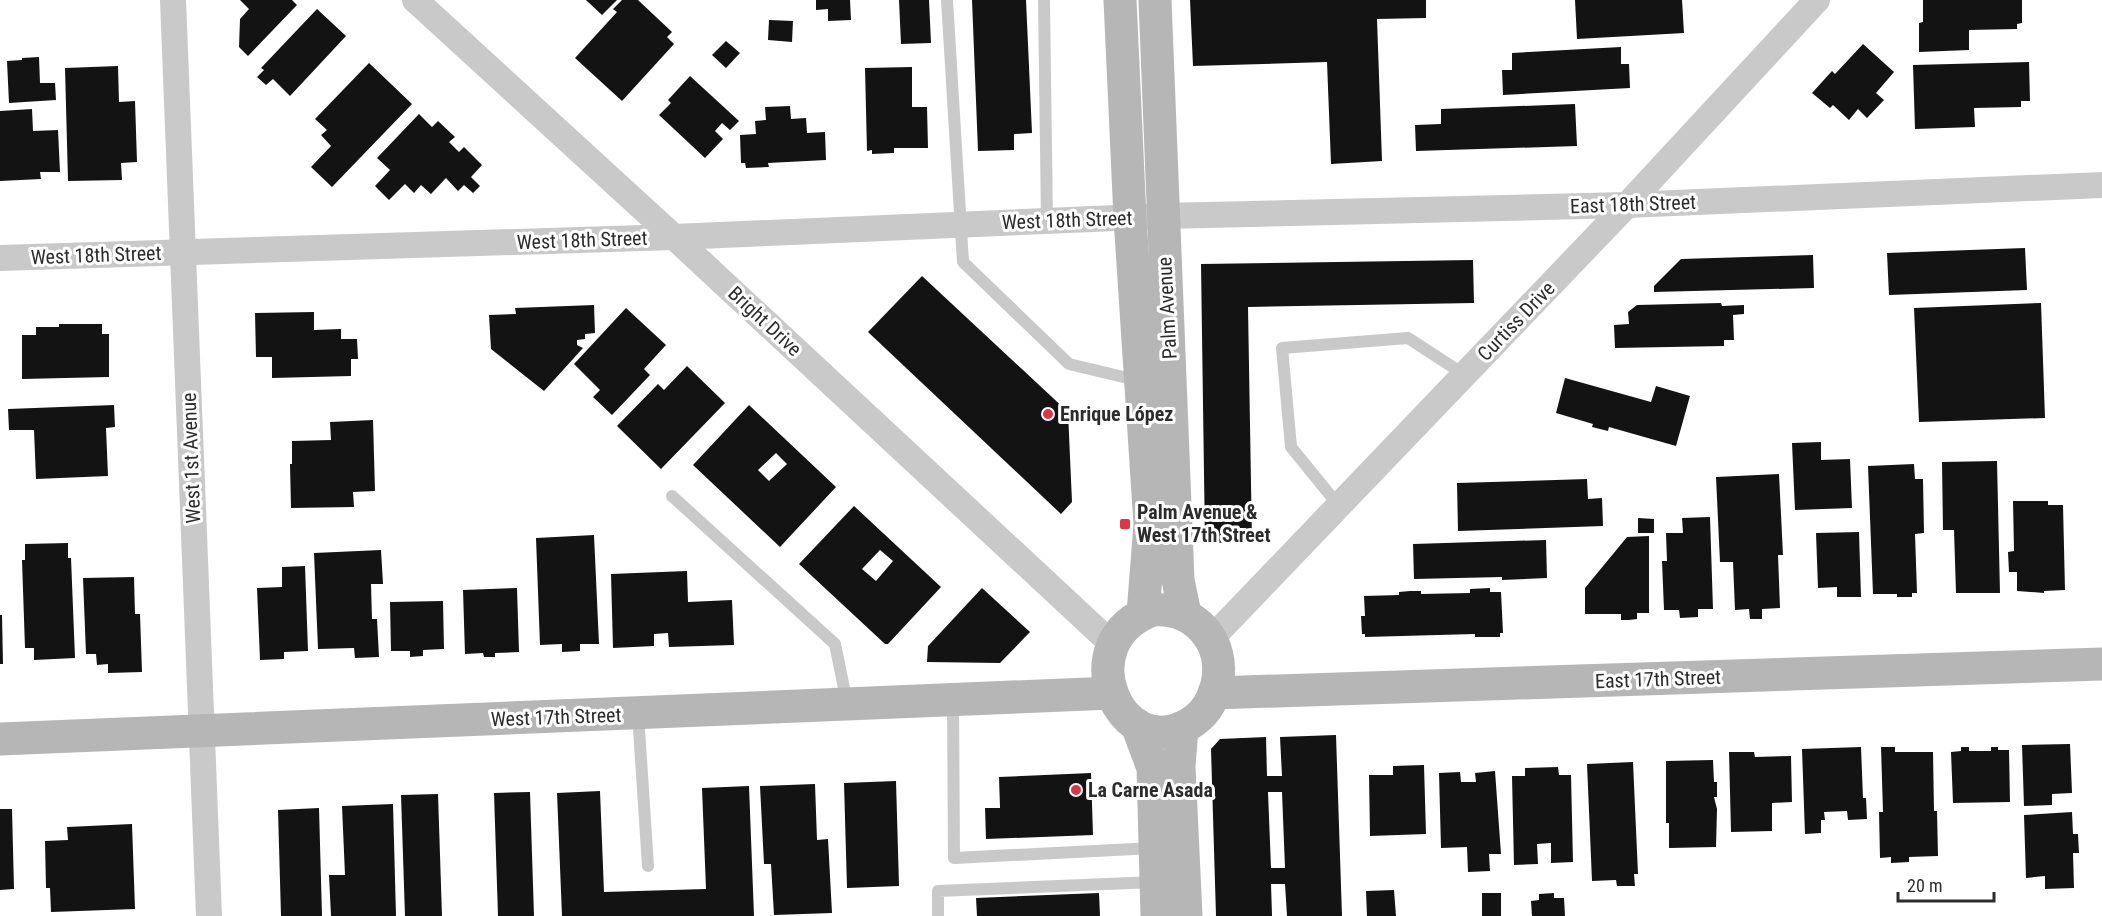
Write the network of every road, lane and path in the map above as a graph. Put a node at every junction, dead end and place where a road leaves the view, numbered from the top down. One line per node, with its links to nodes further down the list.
1 (173, 0): 15 (street, West 1st Avenue)
2 (415, 0): 14 (street, Bright Drive)
3 (947, 0): 13 (lane)
4 (1044, 0): 12 (lane)
5 (1120, 0): 11 (main road, Palm Avenue)
6 (1155, 0): 10 (main road, Palm Avenue)
7 (1817, 0): 9 (street, Curtiss Drive)
8 (2102, 185): 9 (street, East 18th Street)
9 (1627, 205): 10 (street, East 18th Street); 17 (street, Curtiss Drive)
10 (1163, 216): 11 (street, West 18th Street); 22 (main road, Palm Avenue)
11 (1130, 218): 12 (street, West 18th Street); 18 (main road, Palm Avenue)
12 (1047, 221): 13 (street, West 18th Street)
13 (960, 225): 14 (street, West 18th Street); 18 (lane)
14 (674, 237): 15 (street, West 18th Street); 24 (street, Bright Drive)
15 (183, 252): 16 (street, West 18th Street); 33 (street, West 1st Avenue)
16 (0, 258)
17 (1464, 375): 20 (street, Curtiss Drive); 20 (lane)
18 (1141, 382): 21 (main road, Palm Avenue)
19 (672, 496): 29 (lane)
20 (1339, 506): 23 (street, Curtiss Drive)
21 (1143, 614): 22 (main road); 24 (main road)
22 (1185, 614): 23 (main road)
23 (1211, 639): 27 (main road)
24 (1113, 645): 26 (main road)
25 (2102, 664): 27 (main road, East 17th Street)
26 (1112, 693): 28 (main road, West 17th Street); 31 (main road)
27 (1214, 693): 32 (main road)
28 (953, 699): 29 (main road, West 17th Street); 35 (lane)
29 (847, 704): 30 (main road, West 17th Street)
30 (638, 713): 33 (main road, West 17th Street); 36 (lane)
31 (1137, 725): 32 (main road); 35 (main road)
32 (1182, 728): 41 (main road)
33 (202, 732): 34 (main road, West 17th Street); 38 (street, West 1st Avenue)
34 (0, 739)
35 (1154, 848): 37 (main road)
36 (648, 866)
37 (1156, 882): 39 (lane); 40 (main road)
38 (209, 916)
39 (938, 916)
40 (1157, 916)
41 (1186, 916)

